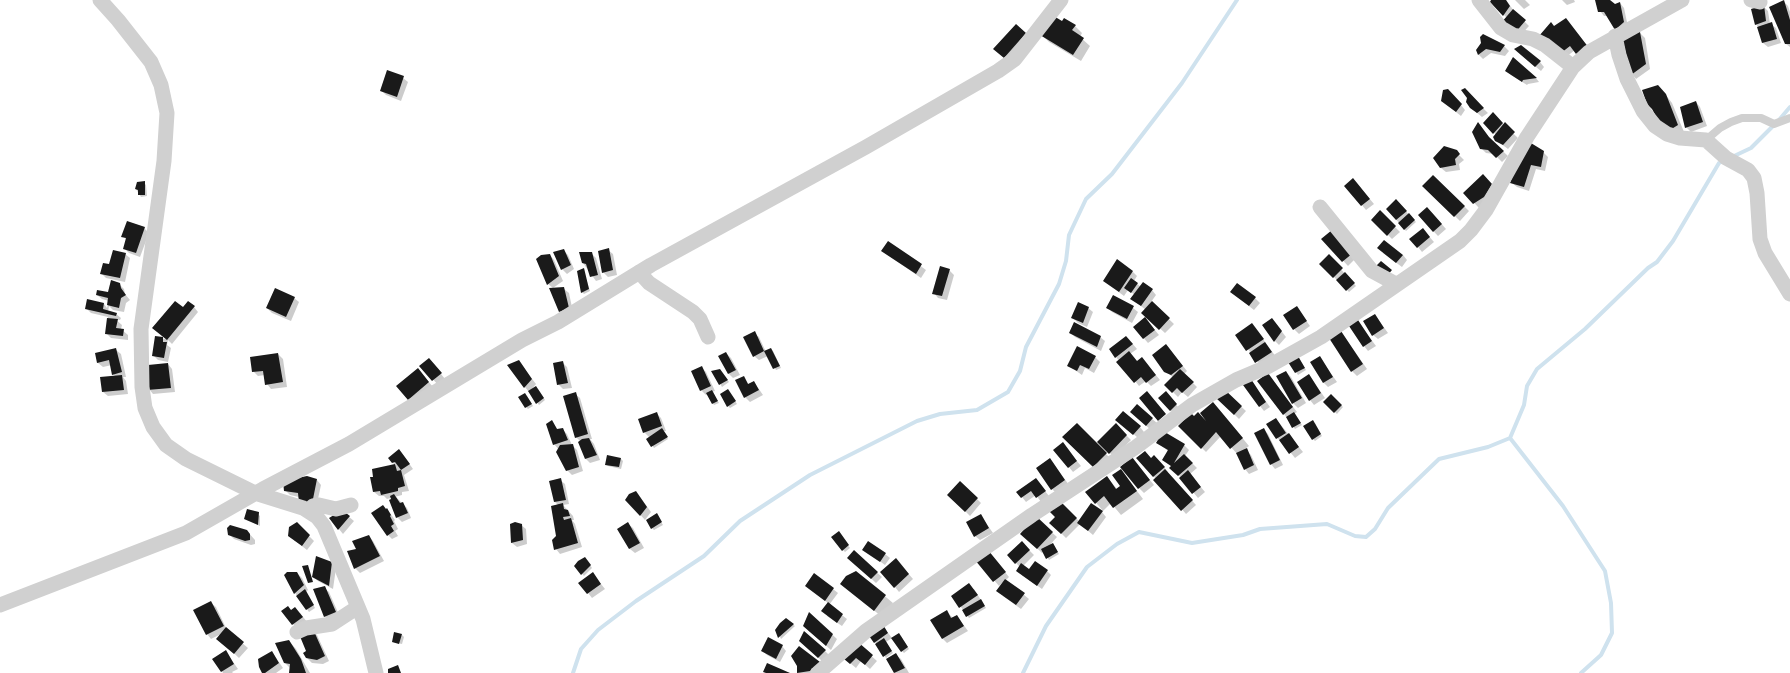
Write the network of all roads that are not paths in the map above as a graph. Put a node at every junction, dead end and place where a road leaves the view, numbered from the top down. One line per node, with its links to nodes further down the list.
1 (100, 0): 14 (street)
2 (1061, 0): 10 (street)
3 (1479, 0): 6 (street)
4 (1682, 0): 5 (street)
5 (1616, 36): 6 (street); 8 (street)
6 (1573, 67): 11 (street)
7 (1790, 118): 8 (lane)
8 (1716, 148): 12 (street)
9 (1320, 207): 11 (street)
10 (639, 272): 13 (street); 14 (street)
11 (1396, 284): 21 (street)
12 (1790, 294)
13 (708, 337)
14 (255, 493): 16 (street); 17 (street)
15 (352, 505): 16 (street)
16 (309, 511): 18 (street)
17 (0, 605)
18 (358, 607): 19 (street); 20 (street)
19 (297, 632)
20 (376, 673)
21 (818, 673)

